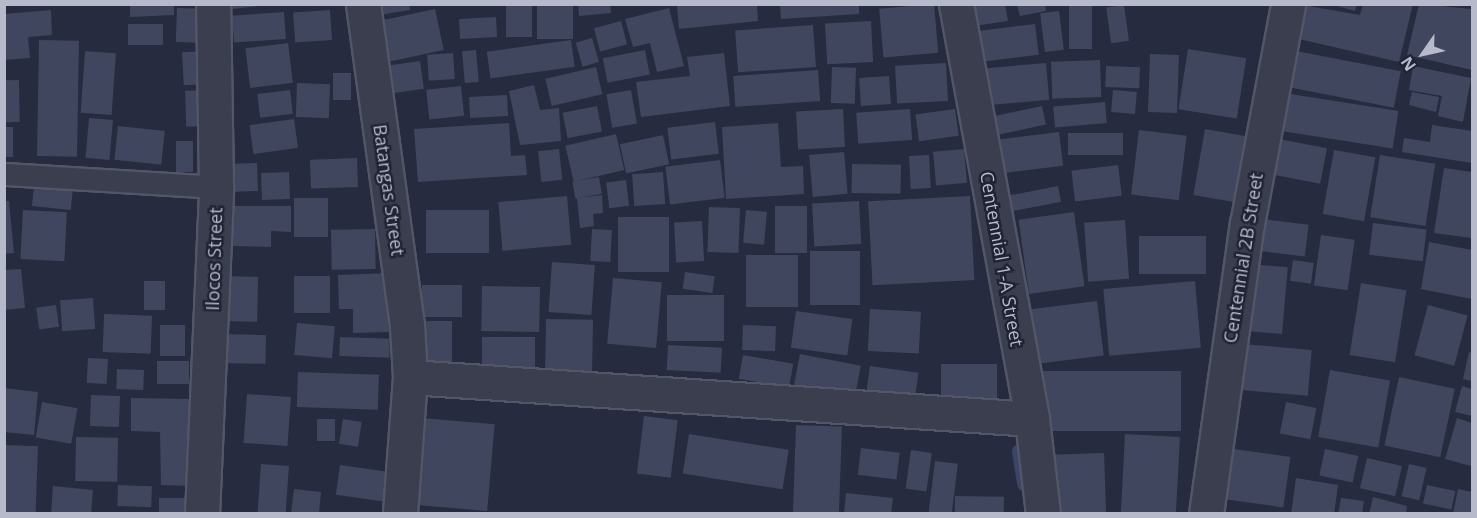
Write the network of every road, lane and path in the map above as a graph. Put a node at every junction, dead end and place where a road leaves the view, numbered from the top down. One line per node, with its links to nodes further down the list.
1 (213, 4): 6 (street, Ilocos Street)
2 (363, 4): 7 (street, Batangas Street)
3 (956, 4): 8 (street, Centennial 1-A Street)
4 (1288, 4): 12 (street, Centennial 2B Street)
5 (4, 174): 6 (lane)
6 (216, 187): 9 (street, Ilocos Street)
7 (410, 377): 8 (street); 10 (street, Batangas Street)
8 (1032, 419): 11 (street, Centennial 1-A Street)
9 (202, 513)
10 (400, 513)
11 (1043, 513)
12 (1206, 513)

